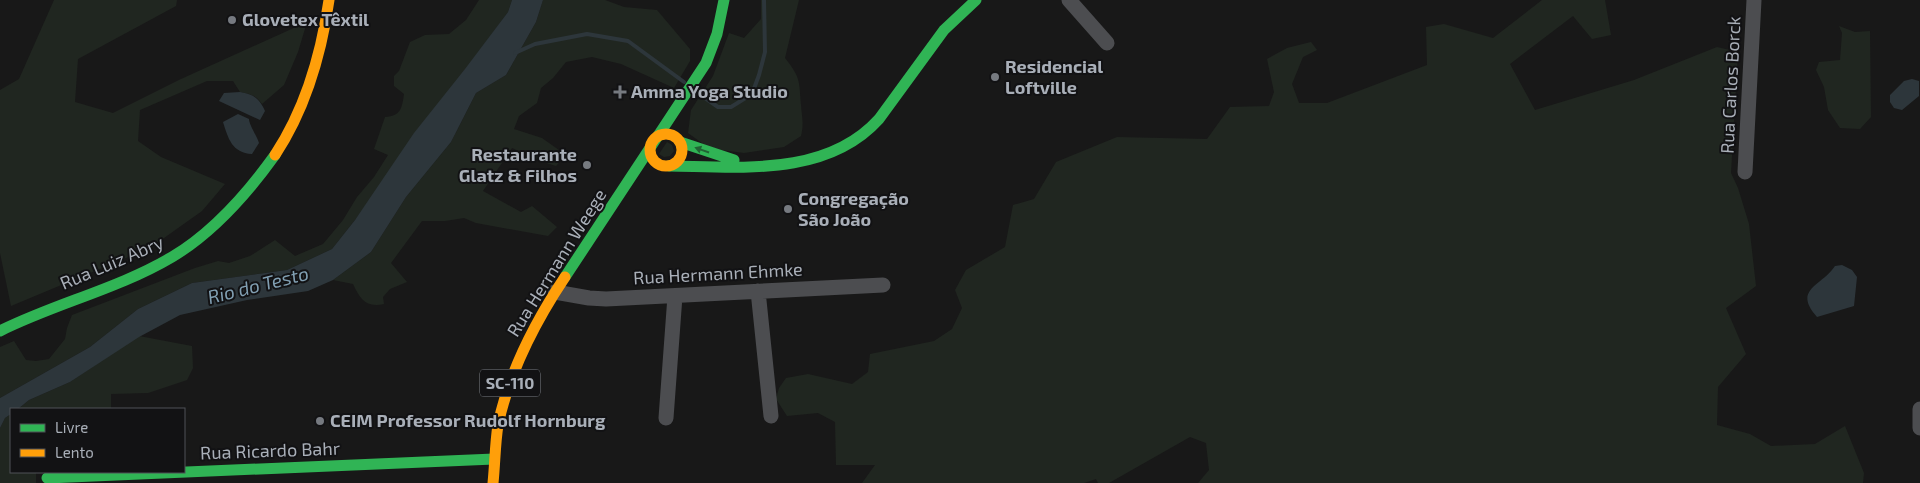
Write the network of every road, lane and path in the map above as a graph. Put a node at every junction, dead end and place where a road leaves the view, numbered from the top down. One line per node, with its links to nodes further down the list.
1 (329, 0): 18 (street, Rua Luiz Abry)
2 (724, 0): 7 (street, Rua Hermann Weege / SC-110)
3 (976, 0): 11 (street)
4 (1069, 0): 6 (street)
5 (1754, 0): 12 (street, Rua Carlos Borck)
6 (1107, 43)
7 (680, 104): 8 (street, Rua Hermann Weege / SC-110); 9 (street, Rua Hermann Weege / SC-110)
8 (654, 141): 9 (street); 10 (street); 13 (street, Rua Hermann Weege / SC-110)
9 (680, 142): 10 (street); 11 (street, one-way to 9)
10 (666, 166): 11 (street); 13 (street, Rua Hermann Weege)
11 (758, 166)
12 (1745, 172)
13 (629, 180): 16 (street, Rua Hermann Weege / SC-110)
14 (883, 285): 15 (street, Rua Hermann Ehmke)
15 (758, 291): 17 (street, Rua Hermann Ehmke); 20 (street)
16 (556, 292): 17 (street, Rua Hermann Ehmke); 23 (street, Rua Hermann Weege / SC-110)
17 (674, 296): 21 (street)
18 (0, 331)
19 (1920, 409): 22 (street)
20 (771, 416)
21 (666, 418)
22 (1920, 428)
23 (494, 459): 24 (street, Rua Ricardo Bahr); 27 (street, Rua Hermann Weege / SC-110)
24 (185, 472)
25 (165, 473): 26 (street, Rua Ricardo Bahr)
26 (47, 478)
27 (494, 483)

